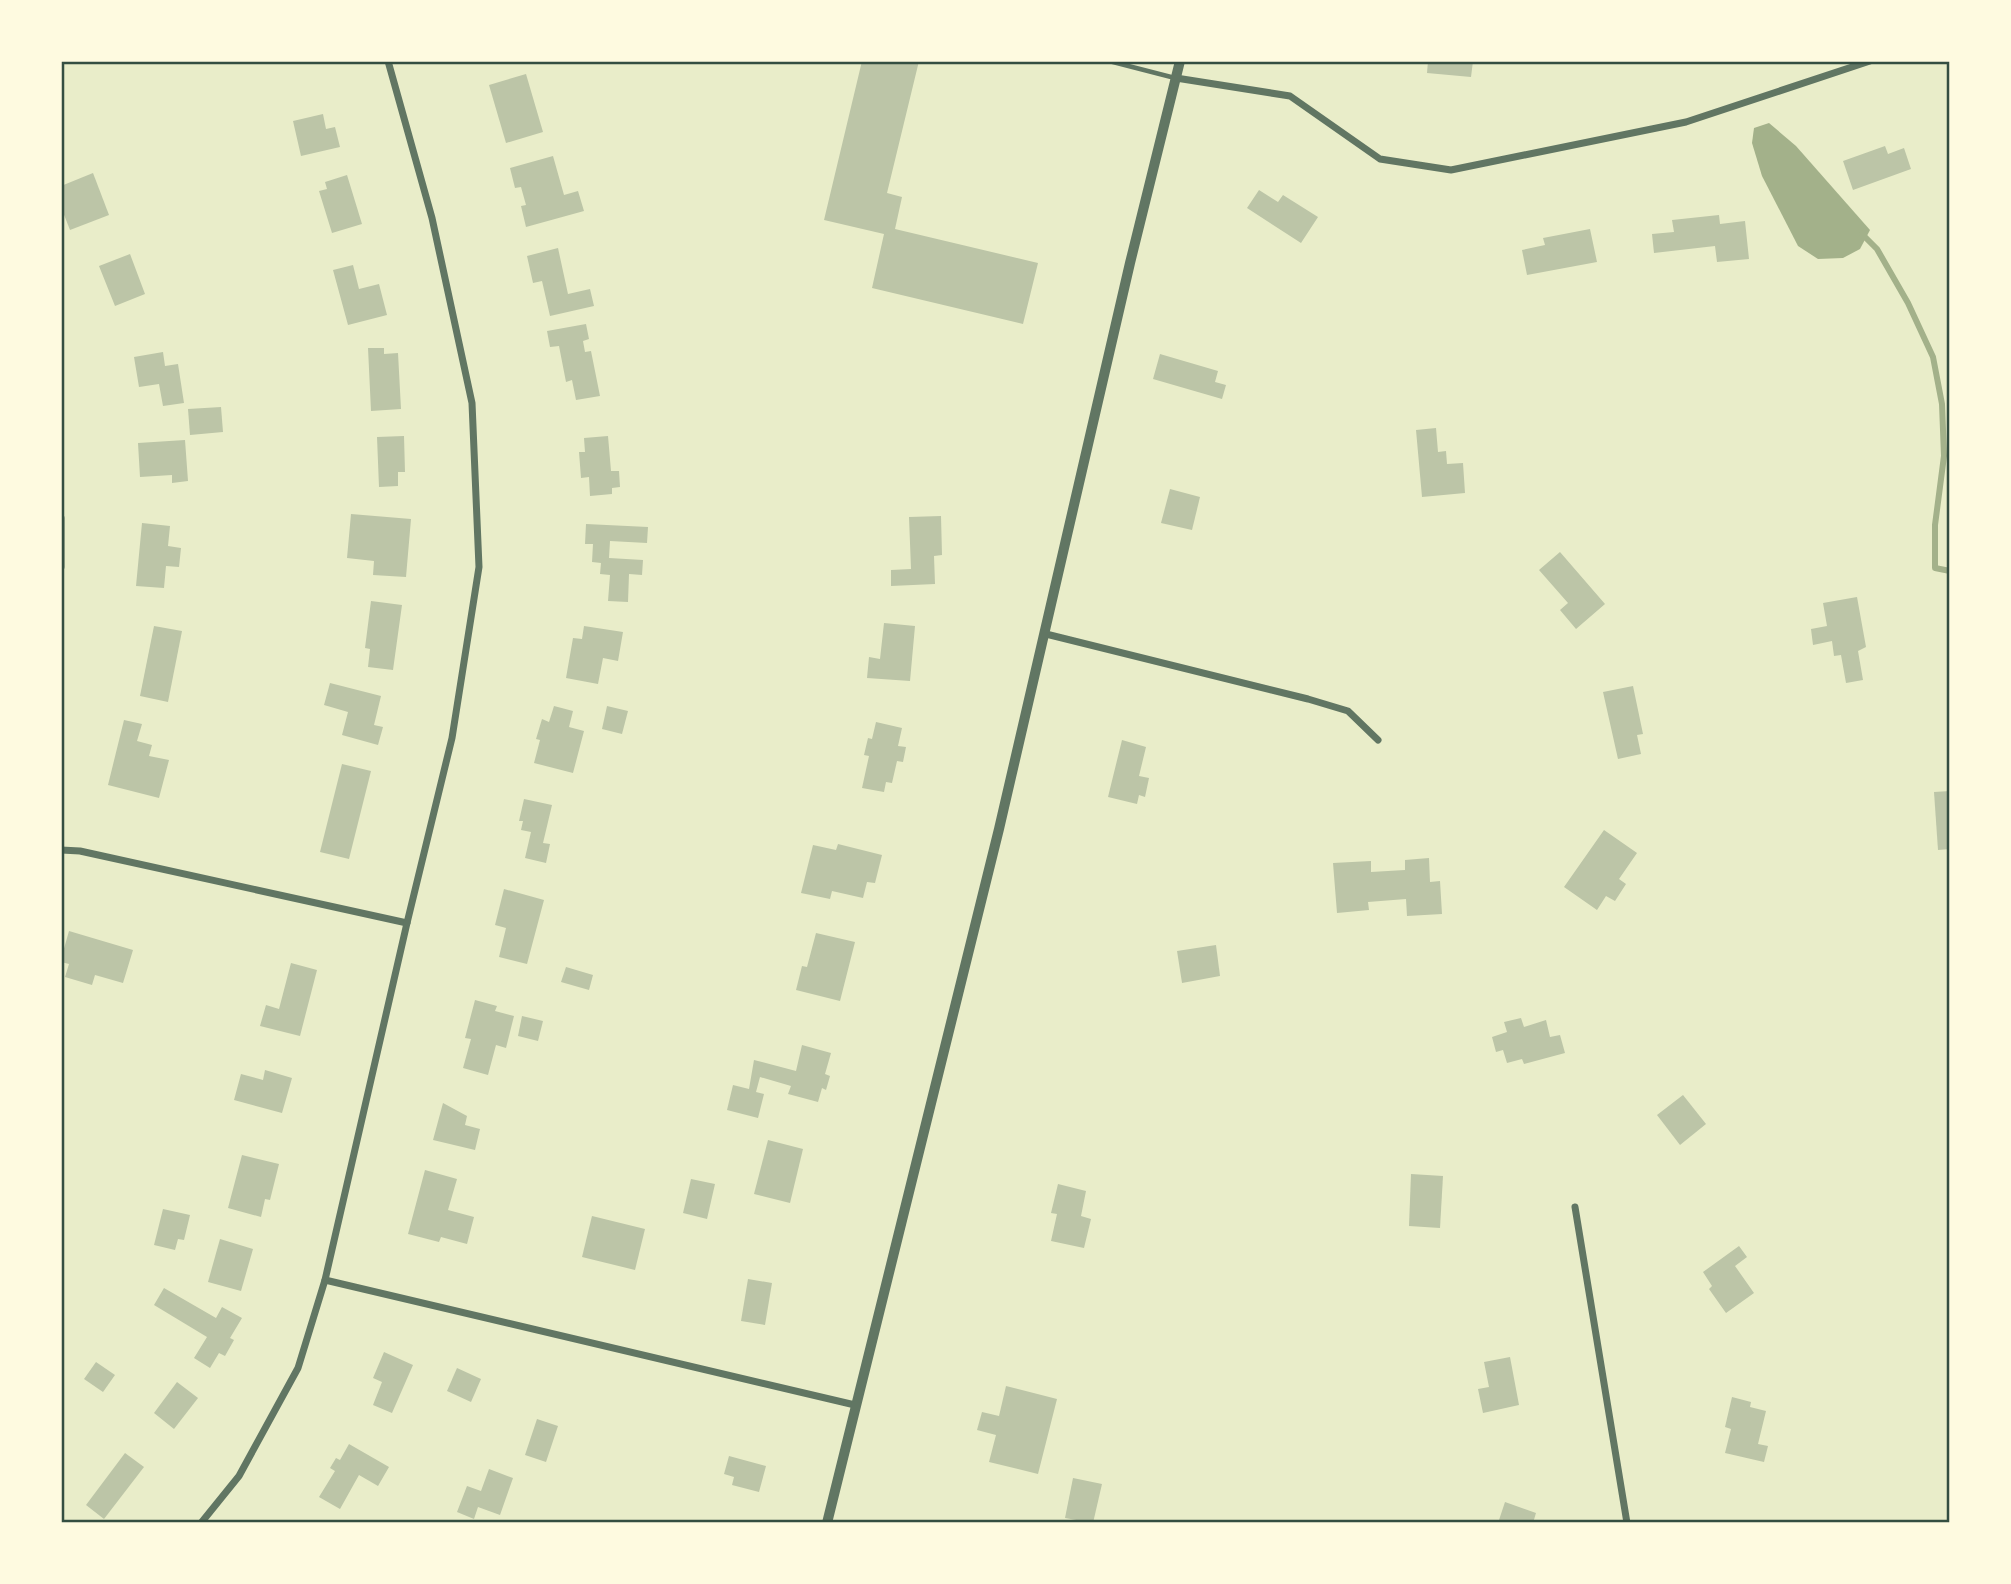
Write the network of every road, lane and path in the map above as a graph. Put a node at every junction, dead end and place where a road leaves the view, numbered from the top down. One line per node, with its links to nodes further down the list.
1 (388, 61): 11 (street)
2 (1180, 61): 5 (street)
3 (1870, 61): 5 (street)
4 (1108, 62): 5 (lane)
5 (1176, 78): 8 (street)
6 (61, 518): 7 (street)
7 (61, 567)
8 (1046, 634): 9 (street); 14 (street)
9 (1378, 740)
10 (61, 850): 11 (street)
11 (407, 923): 13 (street)
12 (1575, 1207): 17 (street)
13 (325, 1280): 14 (street); 15 (street)
14 (855, 1405): 16 (street)
15 (201, 1523)
16 (827, 1523)
17 (1627, 1523)

